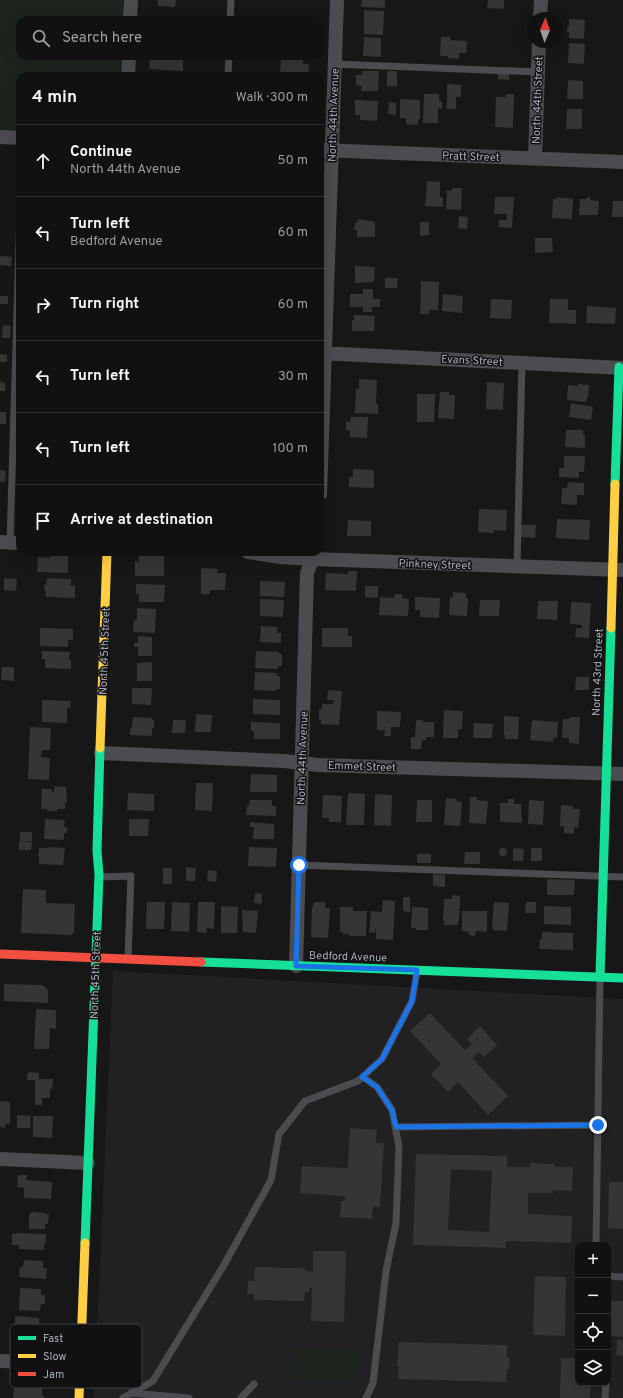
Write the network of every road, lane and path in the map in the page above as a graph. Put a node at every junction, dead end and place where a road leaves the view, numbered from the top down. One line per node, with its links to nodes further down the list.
1 (131, 0): 6 (street)
2 (231, 0): 7 (lane)
3 (336, 0): 11 (street, North 44th Avenue)
4 (541, 0): 5 (street)
5 (540, 12)
6 (130, 16)
7 (230, 16)
8 (539, 48): 14 (street, North 44th Street)
9 (129, 60): 12 (street)
10 (229, 60): 13 (lane)
11 (334, 64): 14 (lane); 17 (street, North 44th Avenue)
12 (128, 72)
13 (228, 72)
14 (538, 72): 18 (street, North 44th Street)
15 (0, 137): 16 (street)
16 (16, 138)
17 (326, 150): 18 (street, Pratt Street); 20 (street, North 44th Avenue)
18 (535, 158): 19 (street, Pratt Street)
19 (623, 162)
20 (324, 252)
21 (16, 344): 25 (lane)
22 (324, 353): 23 (street, Evans Street)
23 (522, 363): 24 (street, Evans Street); 29 (lane)
24 (621, 368): 30 (street, North 43rd Street)
25 (10, 543)
26 (107, 556): 31 (street, North 45th Street)
27 (274, 556): 28 (street, Pinkney Street)
28 (314, 556): 29 (street, Pinkney Street); 32 (street, North 44th Avenue)
29 (517, 566): 30 (street, Pinkney Street)
30 (618, 570): 33 (street, North 43rd Street)
31 (101, 753): 32 (street, Emmet Street); 37 (street, North 45th Street)
32 (302, 763): 33 (street, Emmet Street); 35 (street, North 44th Avenue)
33 (606, 774): 34 (street, Emmet Street); 36 (street, North 43rd Street)
34 (623, 774)
35 (299, 865): 36 (lane); 42 (street, North 44th Avenue)
36 (603, 876): 38 (lane); 44 (street, North 43rd Street)
37 (99, 877): 40 (street, North 45th Street); 41 (lane)
38 (623, 877)
39 (0, 954): 40 (street, Bedford Avenue)
40 (95, 958): 41 (street, Bedford Avenue); 50 (street, North 45th Street)
41 (128, 959): 42 (street, Bedford Avenue)
42 (296, 966): 43 (street, Bedford Avenue)
43 (417, 970): 44 (street, Bedford Avenue); 46 (lane)
44 (600, 978): 45 (street, Bedford Avenue); 47 (lane)
45 (623, 978)
46 (362, 1077): 48 (lane); 59 (lane)
47 (598, 1125): 48 (lane); 51 (lane)
48 (396, 1127): 67 (lane)
49 (0, 1159): 50 (street)
50 (88, 1163): 54 (street, North 45th Street)
51 (596, 1242)
52 (611, 1276): 53 (lane)
53 (623, 1276)
54 (82, 1324)
55 (0, 1361): 56 (street)
56 (10, 1361)
57 (254, 1384): 66 (lane)
58 (606, 1386): 68 (lane)
59 (142, 1387)
60 (79, 1388): 63 (street, North 45th Street)
61 (140, 1388): 62 (lane)
62 (131, 1393): 64 (lane); 65 (lane)
63 (79, 1398)
64 (122, 1398)
65 (189, 1398)
66 (241, 1398)
67 (366, 1398)
68 (605, 1398)

